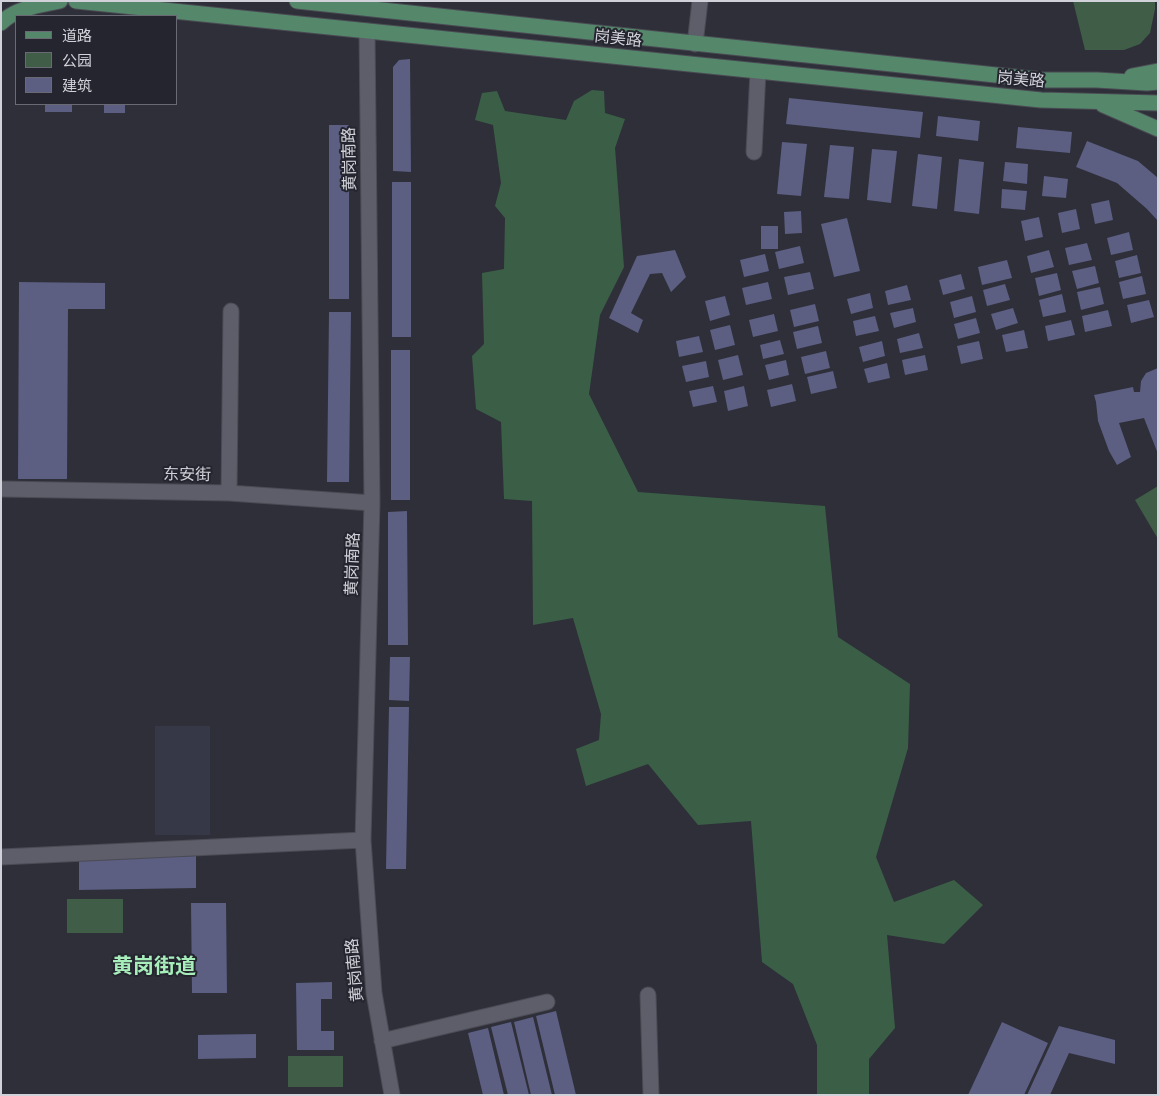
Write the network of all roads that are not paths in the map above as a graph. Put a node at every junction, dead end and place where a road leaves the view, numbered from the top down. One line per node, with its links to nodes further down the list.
1 (60, 1): 7 (main road)
2 (76, 1): 5 (main road, 岗美路)
3 (297, 1): 6 (main road, 岗美路)
4 (700, 1): 9 (street)
5 (112, 3): 8 (main road, 岗美路)
6 (370, 5): 9 (main road, 岗美路)
7 (1, 23)
8 (367, 31): 10 (main road, 岗美路); 21 (street, 黄岗南路)
9 (695, 44): 12 (main road, 岗美路)
10 (758, 71): 14 (main road, 岗美路); 17 (street)
11 (1158, 71): 12 (main road)
12 (1097, 80): 13 (main road, 岗美路)
13 (1152, 83): 15 (main road)
14 (1095, 101): 15 (main road, 岗美路); 16 (main road)
15 (1152, 104)
16 (1158, 129)
17 (754, 152)
18 (231, 311): 20 (street)
19 (1, 489): 20 (street, 东安街)
20 (229, 493): 21 (street, 东安街)
21 (372, 503): 22 (street, 黄岗南路)
22 (363, 840): 23 (street); 26 (street, 黄岗南路)
23 (1, 857)
24 (648, 995): 28 (street)
25 (547, 1002): 26 (street)
26 (382, 1041): 27 (street, 黄岗南路)
27 (392, 1095)
28 (651, 1095)

